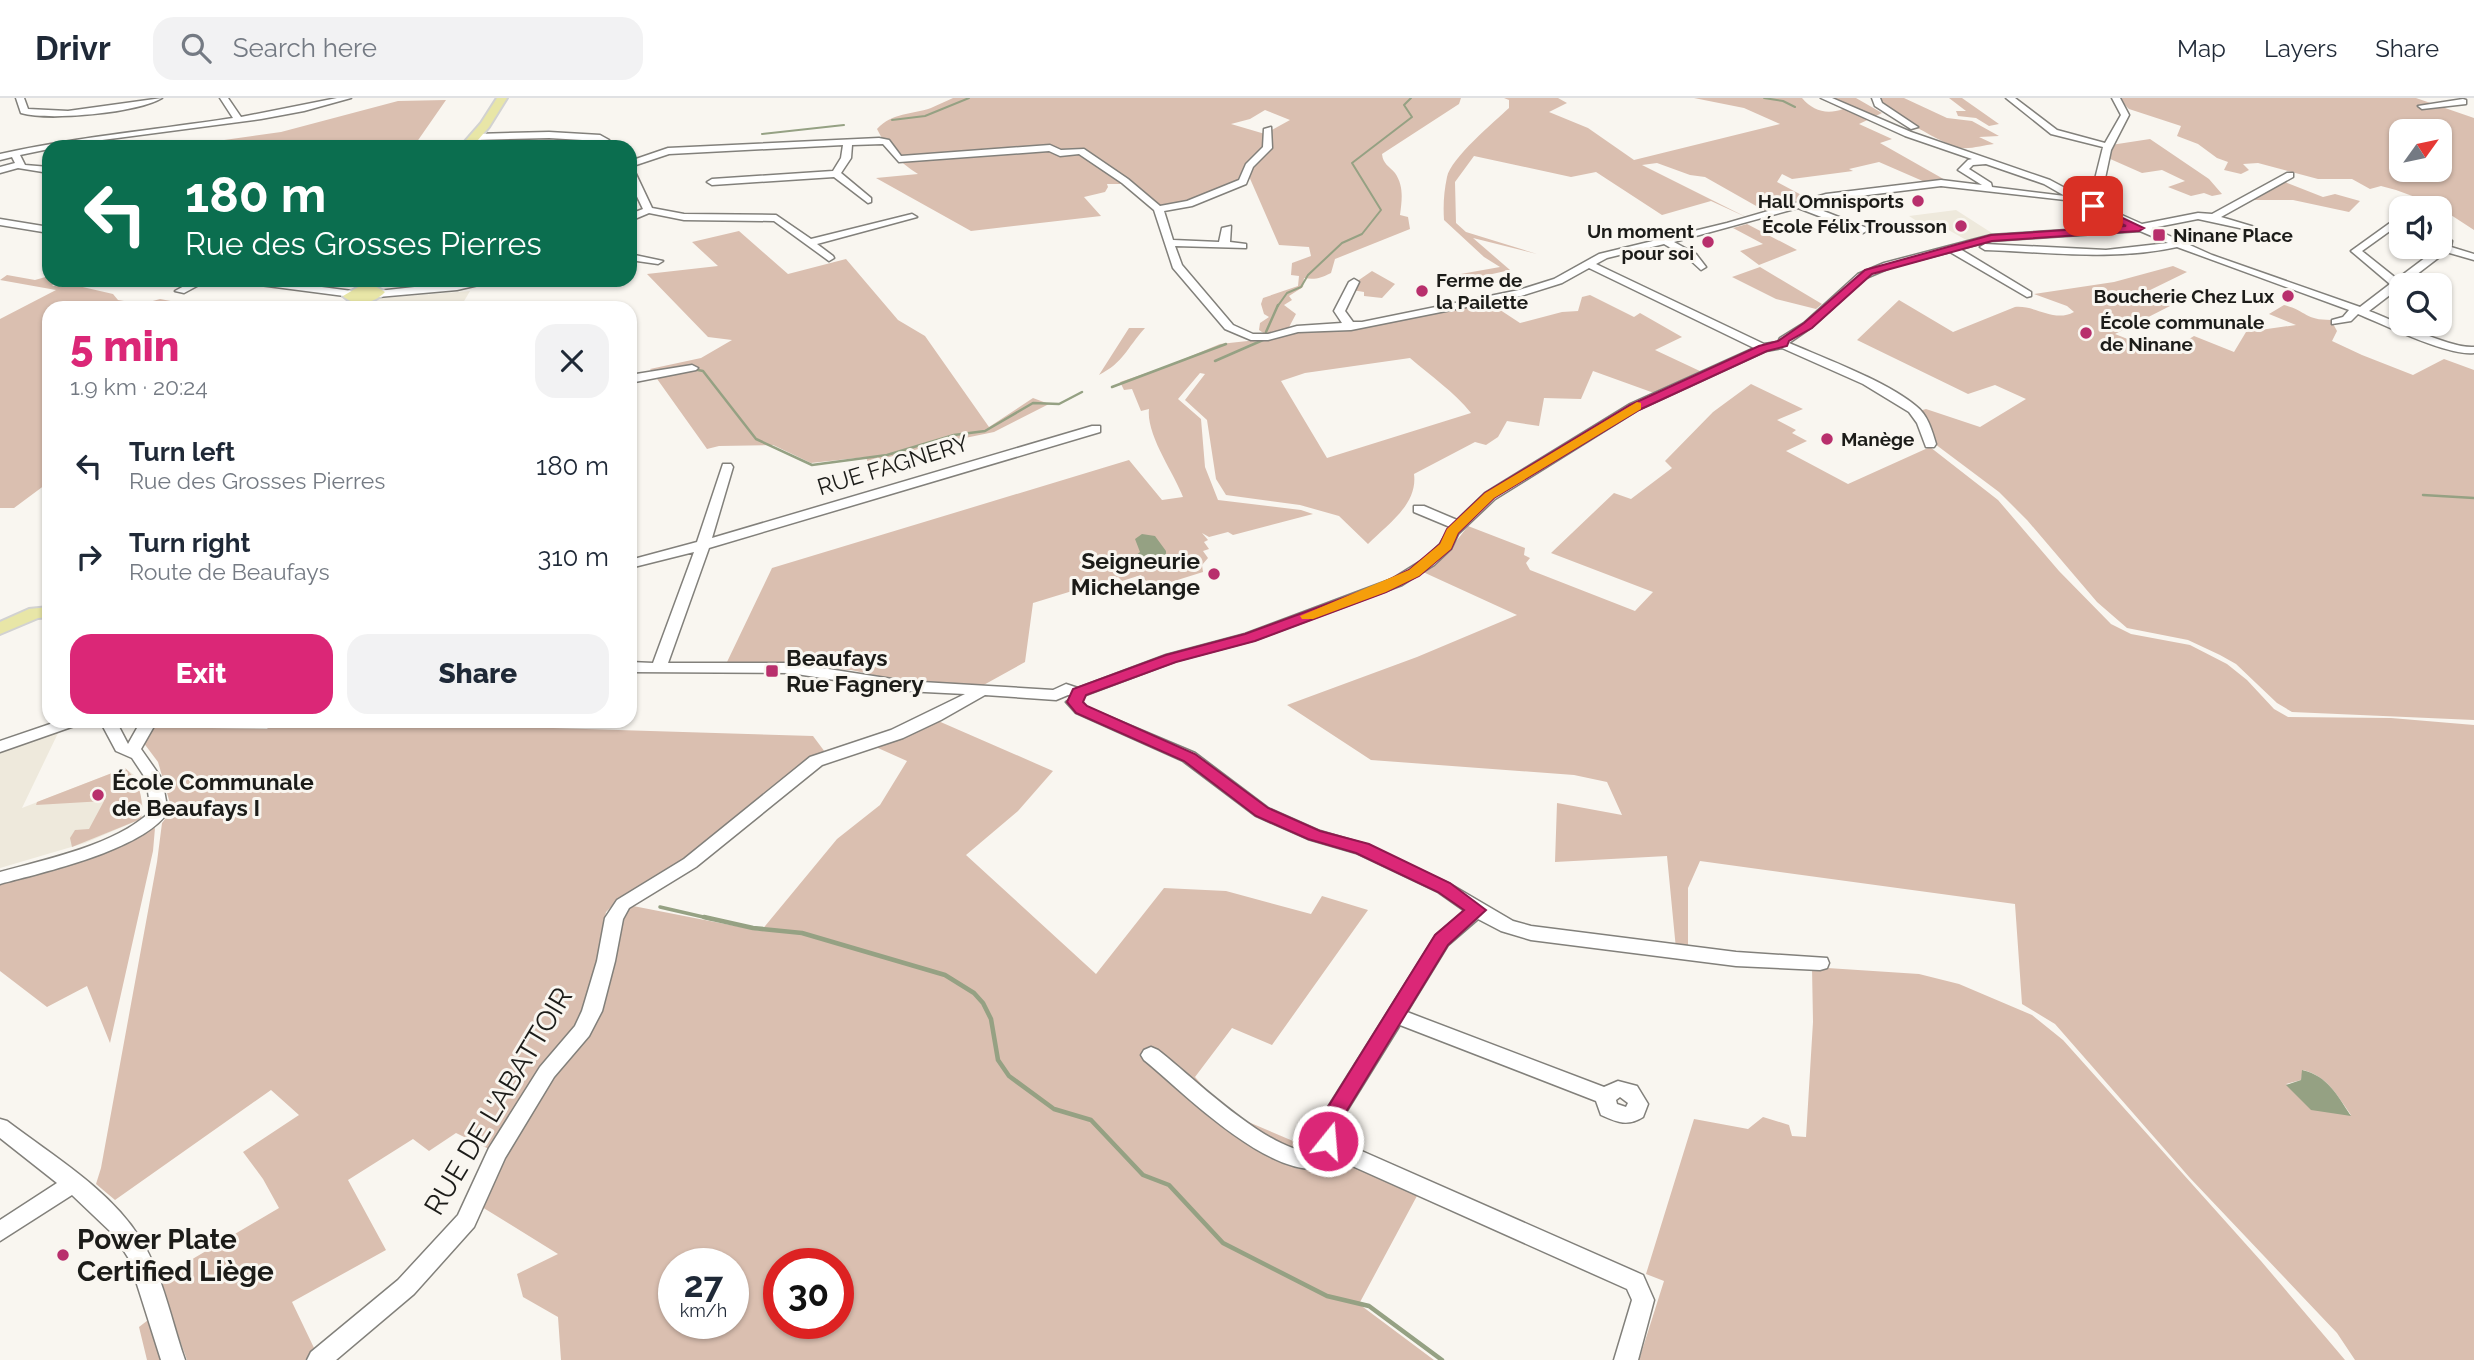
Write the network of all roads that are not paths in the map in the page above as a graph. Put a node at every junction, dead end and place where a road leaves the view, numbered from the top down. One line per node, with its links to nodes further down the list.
1 (20, 98): 14 (street)
2 (158, 98): 14 (street)
3 (224, 98): 13 (street)
4 (347, 98): 13 (street)
5 (502, 98): 16 (main road)
6 (1825, 98): 25 (street)
7 (1876, 98): 25 (street)
8 (2010, 98): 22 (street)
9 (2116, 98): 22 (street)
10 (2462, 99): 11 (street); 12 (street)
11 (2474, 104)
12 (2421, 106)
13 (239, 120): 14 (street)
14 (96, 124): 17 (street)
15 (1268, 129): 38 (street)
16 (476, 137): 18 (main road); 19 (street)
17 (51, 140)
18 (473, 140)
19 (605, 140)
20 (42, 143): 23 (street)
21 (848, 143): 26 (street); 30 (street); 38 (street)
22 (2108, 146): 35 (street)
23 (14, 153): 24 (street); 27 (street)
24 (0, 157)
25 (1970, 159): 33 (street); 35 (street)
26 (637, 162)
27 (19, 165): 28 (street); 29 (street)
28 (0, 170)
29 (42, 170)
30 (836, 174): 32 (street); 36 (street)
31 (2290, 176): 42 (street)
32 (712, 182)
33 (1985, 186): 35 (street); 37 (street)
34 (637, 187): 39 (street)
35 (2076, 199): 46 (street)
36 (868, 200)
37 (1796, 204): 48 (street); 50 (street)
38 (1154, 206): 52 (street)
39 (648, 210): 40 (street); 51 (street)
40 (637, 215)
41 (912, 217): 51 (street)
42 (2210, 217): 46 (street); 49 (street)
43 (0, 222): 47 (street)
44 (2389, 227): 67 (street)
45 (1227, 228): 55 (street)
46 (2139, 228): 53 (street); 54 (street)
47 (42, 229)
48 (1876, 229)
49 (2254, 230)
50 (1666, 241): 64 (street); 65 (street)
51 (808, 243): 61 (street)
52 (1171, 243): 55 (street); 78 (street)
53 (1969, 243): 54 (street); 57 (street)
54 (2178, 244): 76 (street)
55 (1224, 245): 56 (street)
56 (1242, 246)
57 (1951, 248): 75 (street); 79 (street)
58 (2452, 250): 59 (street)
59 (2474, 257)
60 (637, 258): 63 (street)
61 (829, 258)
62 (2429, 259): 66 (street)
63 (658, 261)
64 (1588, 264): 78 (street); 80 (street)
65 (1701, 267)
66 (2411, 273)
67 (2389, 278)
68 (1354, 282): 78 (street)
69 (188, 287): 73 (street)
70 (314, 287): 74 (street)
71 (456, 287): 74 (street)
72 (2389, 289): 76 (street)
73 (180, 291)
74 (363, 294)
75 (2027, 294)
76 (2359, 310): 77 (street); 81 (street)
77 (2336, 322)
78 (1351, 327)
79 (1783, 344): 80 (street); 85 (street)
80 (1763, 348): 88 (street)
81 (2474, 350)
82 (692, 368): 83 (street)
83 (637, 378)
84 (1096, 429): 89 (street, RUE FAGNERY)
85 (1930, 444)
86 (727, 467): 89 (street)
87 (1419, 509): 88 (street)
88 (1457, 526): 96 (street)
89 (704, 545): 90 (street, RUE FAGNERY); 94 (street)
90 (637, 562)
91 (42, 610): 92 (main road)
92 (0, 629)
93 (637, 667): 94 (street)
94 (659, 667): 95 (street)
95 (980, 692): 96 (street); 113 (street, RUE DE L'ABATTOIR)
96 (1076, 697): 103 (street)
97 (54, 728): 100 (street)
98 (112, 728): 101 (street)
99 (145, 728): 101 (street)
100 (0, 747)
101 (132, 751): 102 (street)
102 (0, 878)
103 (1477, 910): 104 (street); 105 (street)
104 (1820, 963)
105 (1395, 1015): 107 (street); 109 (street)
106 (1151, 1055): 109 (street)
107 (1605, 1096)
108 (0, 1127): 110 (street)
109 (1340, 1150): 114 (street)
110 (72, 1184): 111 (street); 112 (street)
111 (0, 1232)
112 (173, 1360)
113 (318, 1360)
114 (1626, 1360)

